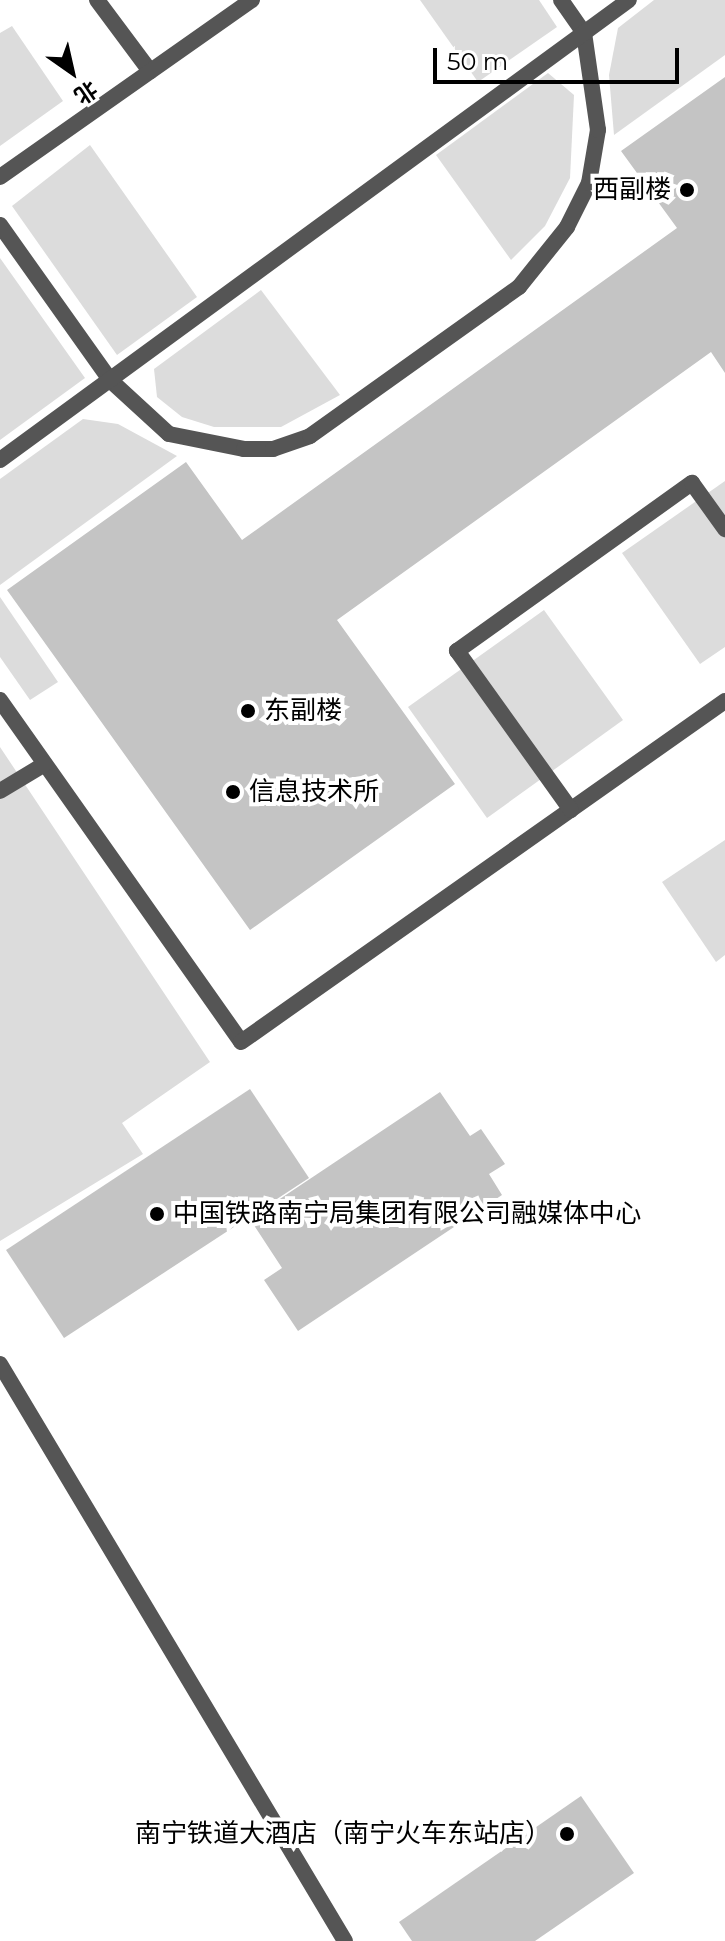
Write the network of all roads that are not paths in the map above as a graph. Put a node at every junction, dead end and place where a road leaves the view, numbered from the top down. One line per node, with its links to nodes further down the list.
1 (97, 0): 6 (street)
2 (252, 0): 6 (street)
3 (561, 0): 5 (street)
4 (629, 0): 5 (street)
5 (584, 33): 9 (street); 9 (street)
6 (150, 71): 7 (street)
7 (0, 177)
8 (0, 225): 9 (street)
9 (110, 380): 10 (street)
10 (0, 460)
11 (725, 529): 16 (street)
12 (0, 700): 14 (street)
13 (725, 701): 16 (street)
14 (45, 764): 15 (street); 16 (street)
15 (0, 791)
16 (571, 810)
17 (0, 1364): 18 (street)
18 (345, 1941)

